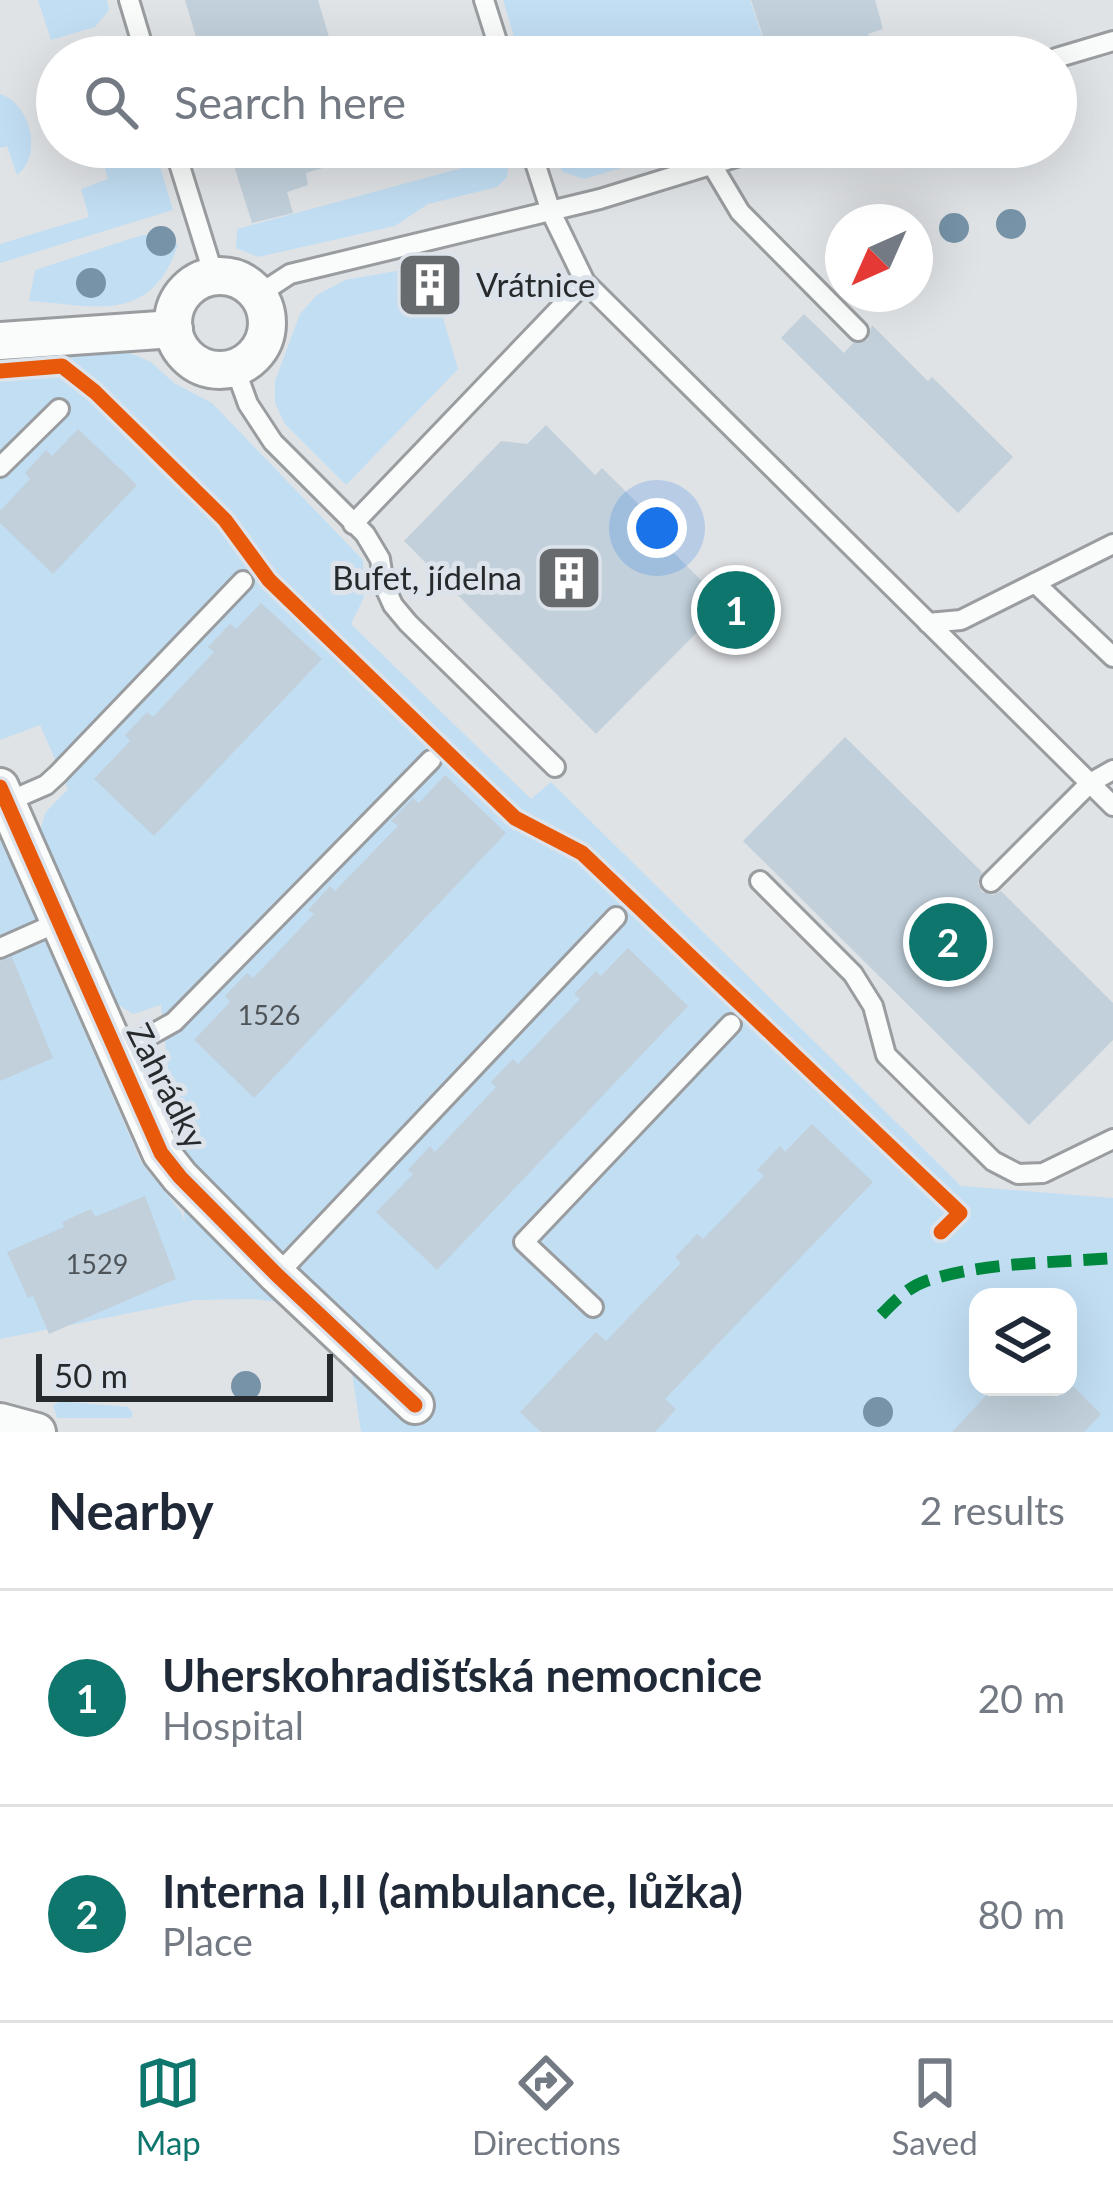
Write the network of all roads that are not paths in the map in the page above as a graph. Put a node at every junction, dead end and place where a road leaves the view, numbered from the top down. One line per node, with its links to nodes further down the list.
1 (129, 0): 3 (lane)
2 (484, 0): 4 (lane)
3 (140, 36)
4 (495, 36)
5 (1113, 41): 6 (lane)
6 (1077, 52)
7 (181, 168): 12 (lane)
8 (537, 168): 11 (lane)
9 (702, 168): 11 (lane)
10 (714, 168): 16 (lane)
11 (551, 212): 13 (lane); 14 (lane)
12 (214, 276): 14 (street); 15 (street)
13 (585, 282): 21 (lane); 25 (lane)
14 (258, 295): 18 (street)
15 (174, 328): 17 (street); 18 (street)
16 (858, 331)
17 (0, 341)
18 (235, 368): 21 (lane)
19 (59, 409): 20 (lane)
20 (0, 467)
21 (353, 524): 28 (lane)
22 (1113, 544): 24 (lane)
23 (243, 581): 31 (lane)
24 (1035, 583): 25 (lane); 26 (lane)
25 (928, 623): 30 (lane)
26 (1113, 657)
27 (430, 760): 39 (lane)
28 (555, 767)
29 (1113, 770): 30 (lane)
30 (1090, 783): 32 (lane); 34 (lane)
31 (3, 795): 36 (street, Zahrádky)
32 (1113, 806)
33 (760, 881): 40 (lane)
34 (991, 882)
35 (616, 917): 41 (lane)
36 (59, 922): 37 (lane); 39 (street, Zahrádky)
37 (0, 948)
38 (731, 1024): 42 (lane)
39 (115, 1055): 41 (street, Zahrádky)
40 (1113, 1139)
41 (277, 1274): 43 (street, Zahrádky)
42 (593, 1307)
43 (415, 1406)
44 (0, 1422): 45 (street)
45 (37, 1432)

